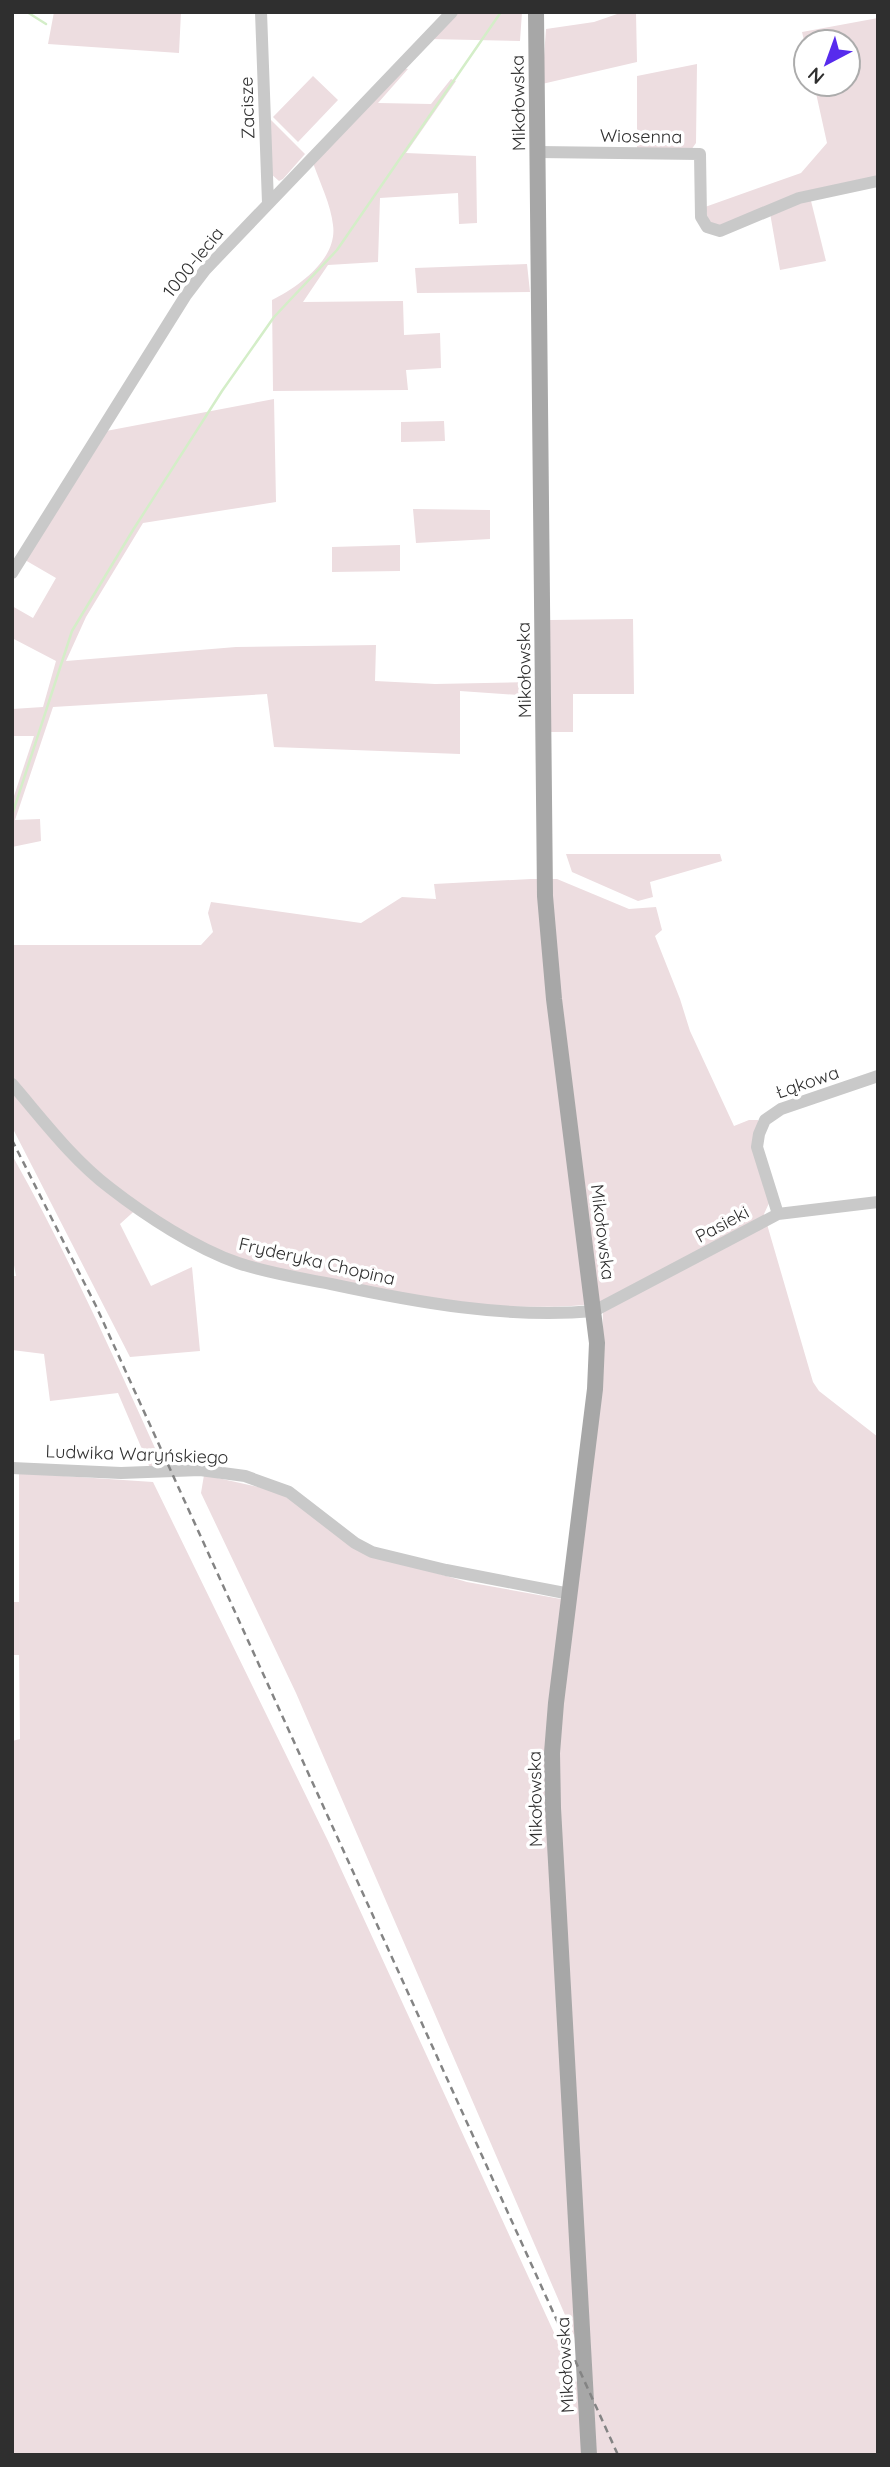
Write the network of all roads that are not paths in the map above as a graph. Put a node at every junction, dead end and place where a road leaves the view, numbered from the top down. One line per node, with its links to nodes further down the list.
1 (261, 12): 6 (street, Zacisze)
2 (452, 12): 6 (street, 1000-lecia)
3 (536, 12): 4 (main road, Mikołowska)
4 (538, 152): 5 (street, Wiosenna); 12 (main road, Mikołowska)
5 (878, 181)
6 (268, 203): 7 (street, 1000-lecia)
7 (12, 573)
8 (878, 1076): 11 (street, Łąkowa)
9 (12, 1084): 12 (street, Fryderyka Chopina)
10 (878, 1202): 11 (street, Pasieki)
11 (778, 1214): 12 (street, Pasieki)
12 (594, 1311): 14 (main road, Mikołowska)
13 (12, 1468): 14 (street, Ludwika Waryńskiego)
14 (570, 1594): 15 (main road, Mikołowska)
15 (589, 2455)

